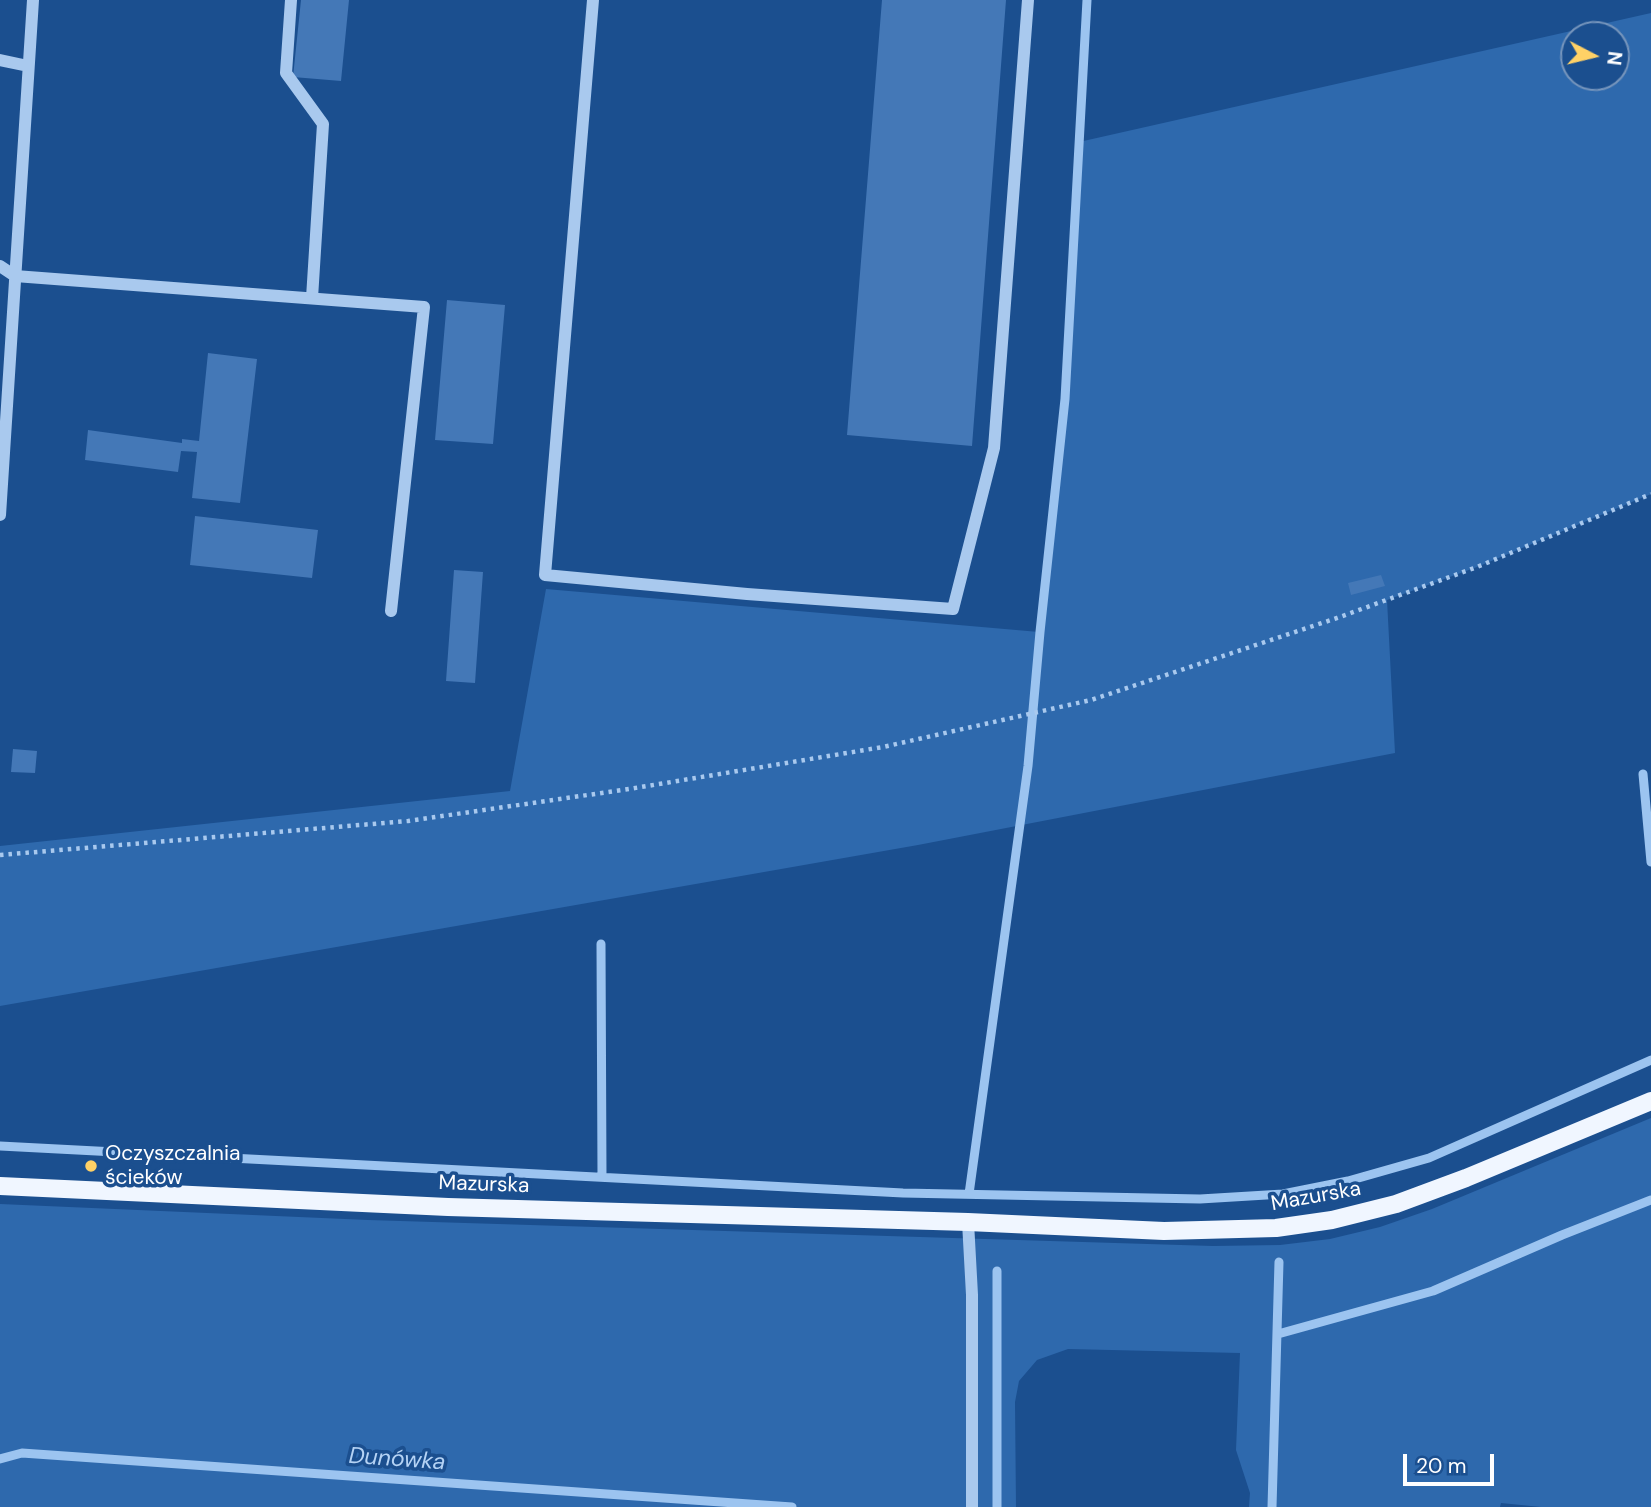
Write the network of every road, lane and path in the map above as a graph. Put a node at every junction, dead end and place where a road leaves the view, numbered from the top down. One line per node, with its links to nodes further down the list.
1 (33, 0): 6 (lane)
2 (291, 0): 9 (lane)
3 (593, 0): 4 (lane)
4 (1028, 0)
5 (0, 60): 6 (lane)
6 (28, 66): 8 (lane)
7 (0, 266): 8 (lane)
8 (15, 276): 9 (lane); 11 (lane)
9 (312, 298): 12 (lane)
10 (1651, 494): 13 (path)
11 (0, 514)
12 (391, 611)
13 (0, 855)
14 (1651, 1101): 16 (main road, Mazurska)
15 (0, 1186): 16 (main road, Mazurska)
16 (968, 1222): 17 (lane)
17 (972, 1507)

